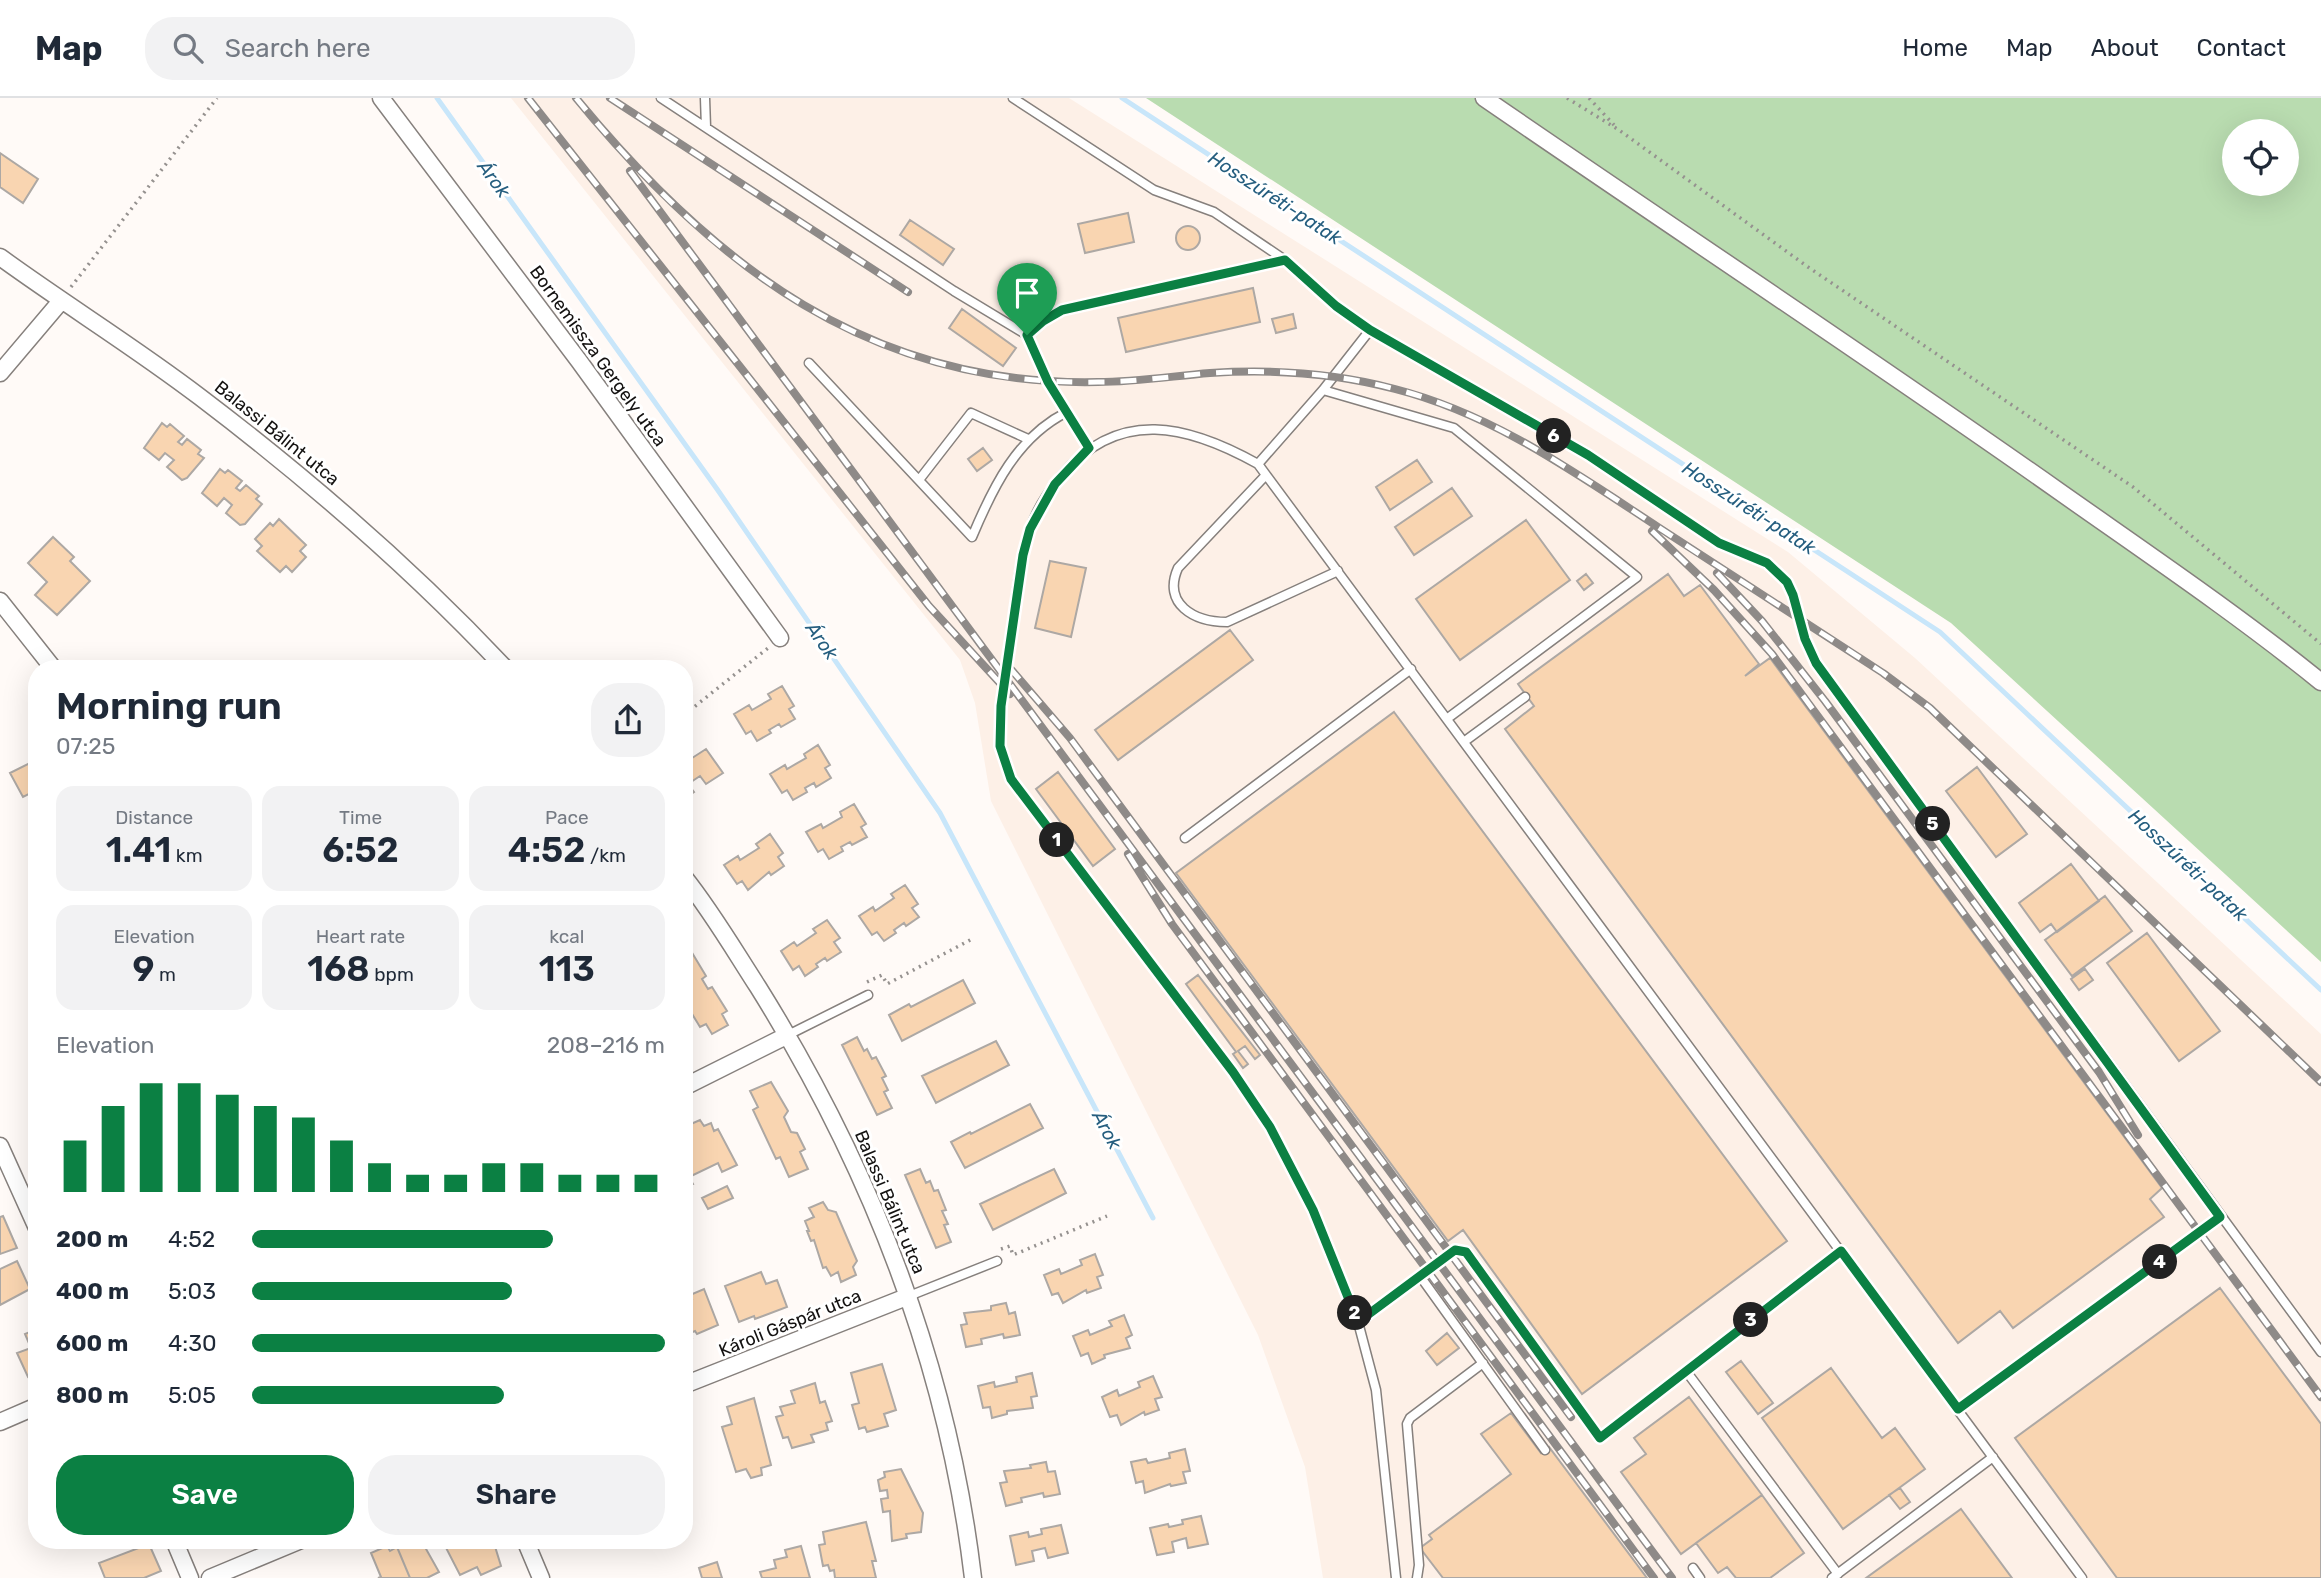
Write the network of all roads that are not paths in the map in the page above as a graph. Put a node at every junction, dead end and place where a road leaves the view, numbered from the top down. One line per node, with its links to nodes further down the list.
1 (381, 98): 23 (street, Bornemissza Gergely utca)
2 (661, 98): 6 (lane)
3 (705, 98): 6 (lane)
4 (1013, 98): 8 (lane)
5 (1484, 98): 27 (street)
6 (706, 127): 11 (lane)
7 (0, 257): 9 (street, Balassi Bálint utca)
8 (1285, 260): 10 (lane); 11 (lane)
9 (61, 301): 13 (street); 25 (street, Balassi Bálint utca)
10 (1370, 330): 14 (lane); 39 (lane)
11 (1027, 335): 15 (lane)
12 (809, 363): 20 (lane)
13 (0, 373)
14 (1323, 390): 18 (lane); 29 (lane)
15 (1067, 412): 16 (lane); 17 (lane)
16 (1028, 439): 20 (lane); 20 (lane)
17 (1089, 448): 18 (lane); 44 (lane)
18 (1258, 464): 19 (lane)
19 (1266, 475): 21 (lane); 21 (lane)
20 (919, 480)
21 (1338, 570): 26 (lane)
22 (0, 601): 24 (street)
23 (780, 638)
24 (47, 660)
25 (497, 660)
26 (1411, 669): 29 (lane); 31 (lane)
27 (2321, 682)
28 (1525, 697): 30 (lane)
29 (1448, 718): 30 (lane)
30 (1465, 741): 40 (lane)
31 (1185, 838)
32 (693, 888): 34 (street, Balassi Bálint utca)
33 (867, 995): 34 (lane)
34 (788, 1035): 35 (street); 43 (street, Balassi Bálint utca)
35 (693, 1082)
36 (0, 1146): 37 (street)
37 (5, 1169): 38 (street)
38 (28, 1211)
39 (2220, 1217): 45 (lane); 49 (lane)
40 (1841, 1251): 47 (lane); 49 (lane)
41 (997, 1261): 43 (lane)
42 (1420, 1276): 44 (lane); 46 (lane); 47 (lane)
43 (909, 1296): 48 (street, Károli Gáspár utca); 62 (street, Balassi Bálint utca)
44 (1358, 1322): 63 (lane)
45 (2321, 1352)
46 (1483, 1363): 52 (lane); 64 (lane)
47 (1686, 1371): 58 (lane)
48 (693, 1381)
49 (1958, 1409): 53 (lane)
50 (28, 1410): 51 (street)
51 (0, 1422)
52 (1545, 1450)
53 (1993, 1457): 58 (lane); 66 (lane)
54 (178, 1549): 59 (street)
55 (279, 1549): 60 (street)
56 (529, 1549): 61 (street)
57 (1693, 1568): 65 (lane)
58 (1835, 1576)
59 (190, 1578)
60 (210, 1578)
61 (541, 1578)
62 (972, 1578)
63 (1396, 1578)
64 (1417, 1578)
65 (1700, 1578)
66 (2082, 1578)

